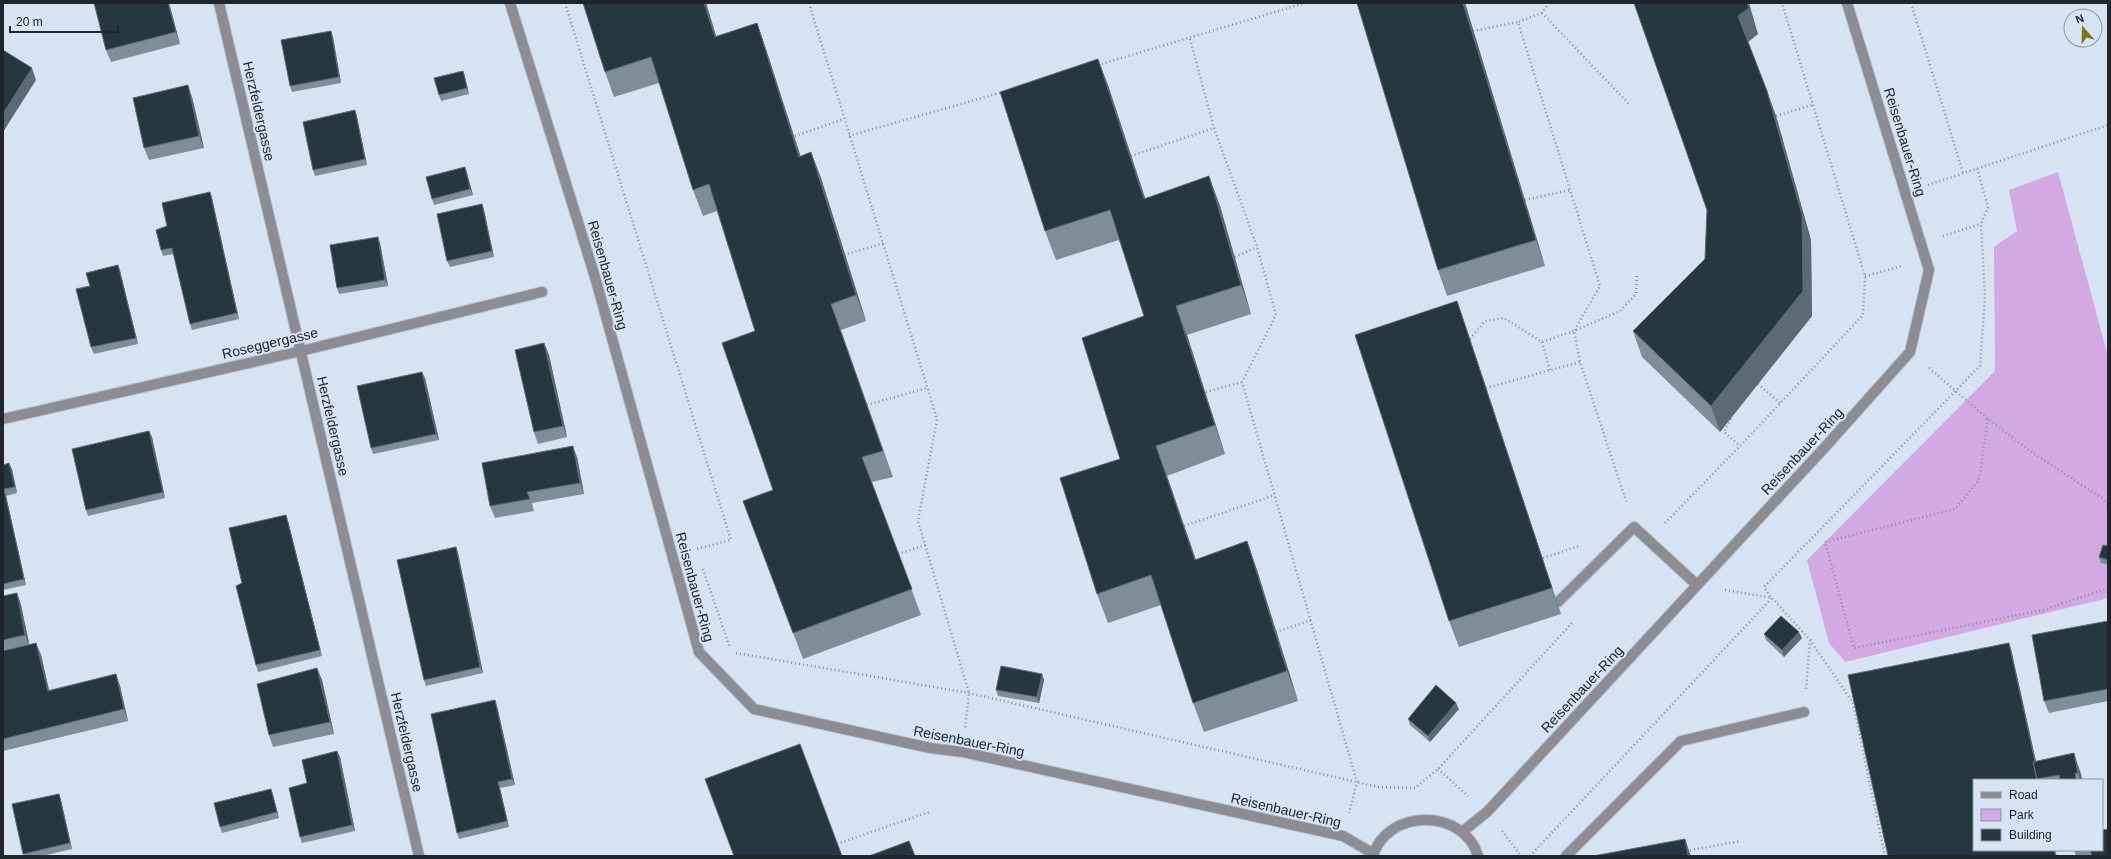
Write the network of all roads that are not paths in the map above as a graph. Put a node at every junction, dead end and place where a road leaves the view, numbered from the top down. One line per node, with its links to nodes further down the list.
1 (219, 3): 5 (street, Herzfeldergasse)
2 (510, 3): 11 (street, Reisenbauer-Ring)
3 (1847, 3): 7 (street, Reisenbauer-Ring)
4 (542, 292): 5 (street, Roseggergasse)
5 (301, 351): 6 (street, Roseggergasse); 12 (street, Herzfeldergasse)
6 (3, 419)
7 (1697, 585): 8 (street); 10 (street, Reisenbauer-Ring)
8 (1558, 602)
9 (1804, 712): 14 (street)
10 (1462, 832): 11 (street, Reisenbauer-Ring); 13 (street, Reisenbauer-Ring)
11 (1374, 855)
12 (419, 856)
13 (1478, 856)
14 (1566, 856)

